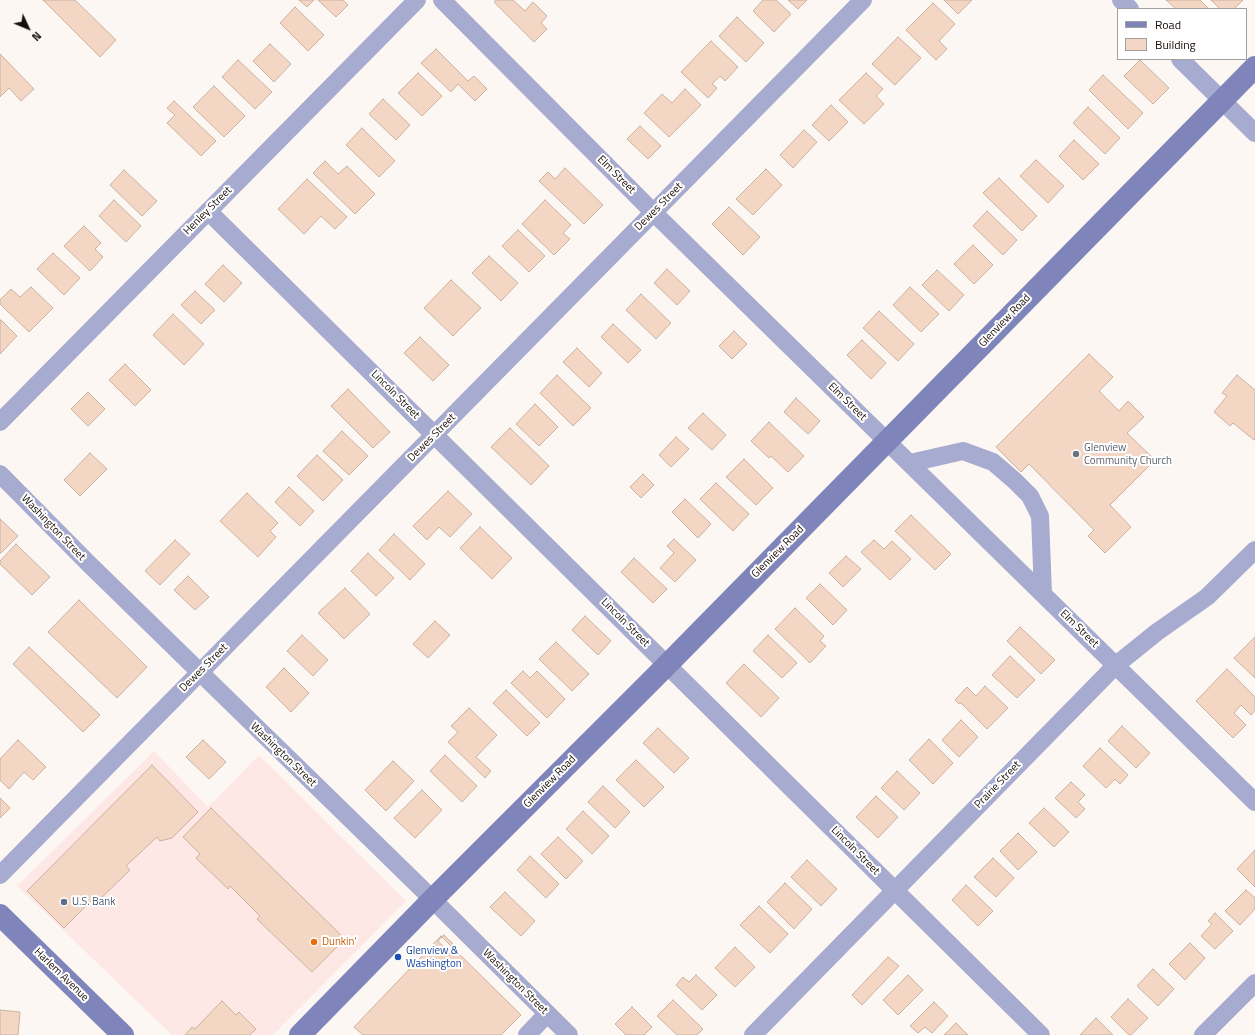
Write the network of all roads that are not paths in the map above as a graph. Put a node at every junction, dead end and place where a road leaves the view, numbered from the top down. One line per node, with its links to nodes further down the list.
1 (416, 0): 10 (street, Henley Street)
2 (442, 0): 11 (street, Elm Street)
3 (863, 0): 11 (street, Dewes Street)
4 (1121, 0): 5 (street)
5 (1129, 8)
6 (1181, 60): 8 (street)
7 (1255, 67): 8 (main road, Glenview Road)
8 (1222, 100): 9 (street); 14 (main road, Glenview Road)
9 (1255, 133)
10 (208, 211): 12 (street, Henley Street); 13 (street, Lincoln Street)
11 (654, 213): 13 (street, Dewes Street); 14 (street, Elm Street)
12 (0, 422)
13 (435, 434): 19 (street, Lincoln Street); 21 (street, Dewes Street)
14 (887, 441): 15 (street, Elm Street); 19 (main road, Glenview Road)
15 (910, 463): 18 (street, Elm Street); 18 (street)
16 (0, 474): 21 (street, Washington Street)
17 (1255, 550): 20 (street, Prairie Street)
18 (1043, 594): 20 (street, Elm Street)
19 (667, 665): 24 (street, Lincoln Street); 25 (main road, Glenview Road)
20 (1116, 665): 22 (street, Elm Street); 24 (street, Prairie Street)
21 (199, 673): 23 (street, Dewes Street); 25 (street, Washington Street)
22 (1255, 802)
23 (0, 875)
24 (895, 891): 33 (street, Prairie Street); 34 (street, Lincoln Street)
25 (432, 900): 28 (street, Washington Street); 30 (main road, Glenview Road)
26 (0, 914): 29 (main road, Harlem Avenue)
27 (1255, 983): 35 (street)
28 (547, 1014): 31 (street); 32 (street, Washington Street)
29 (123, 1035)
30 (300, 1035)
31 (526, 1035)
32 (569, 1035)
33 (753, 1035)
34 (1041, 1035)
35 (1203, 1035)

